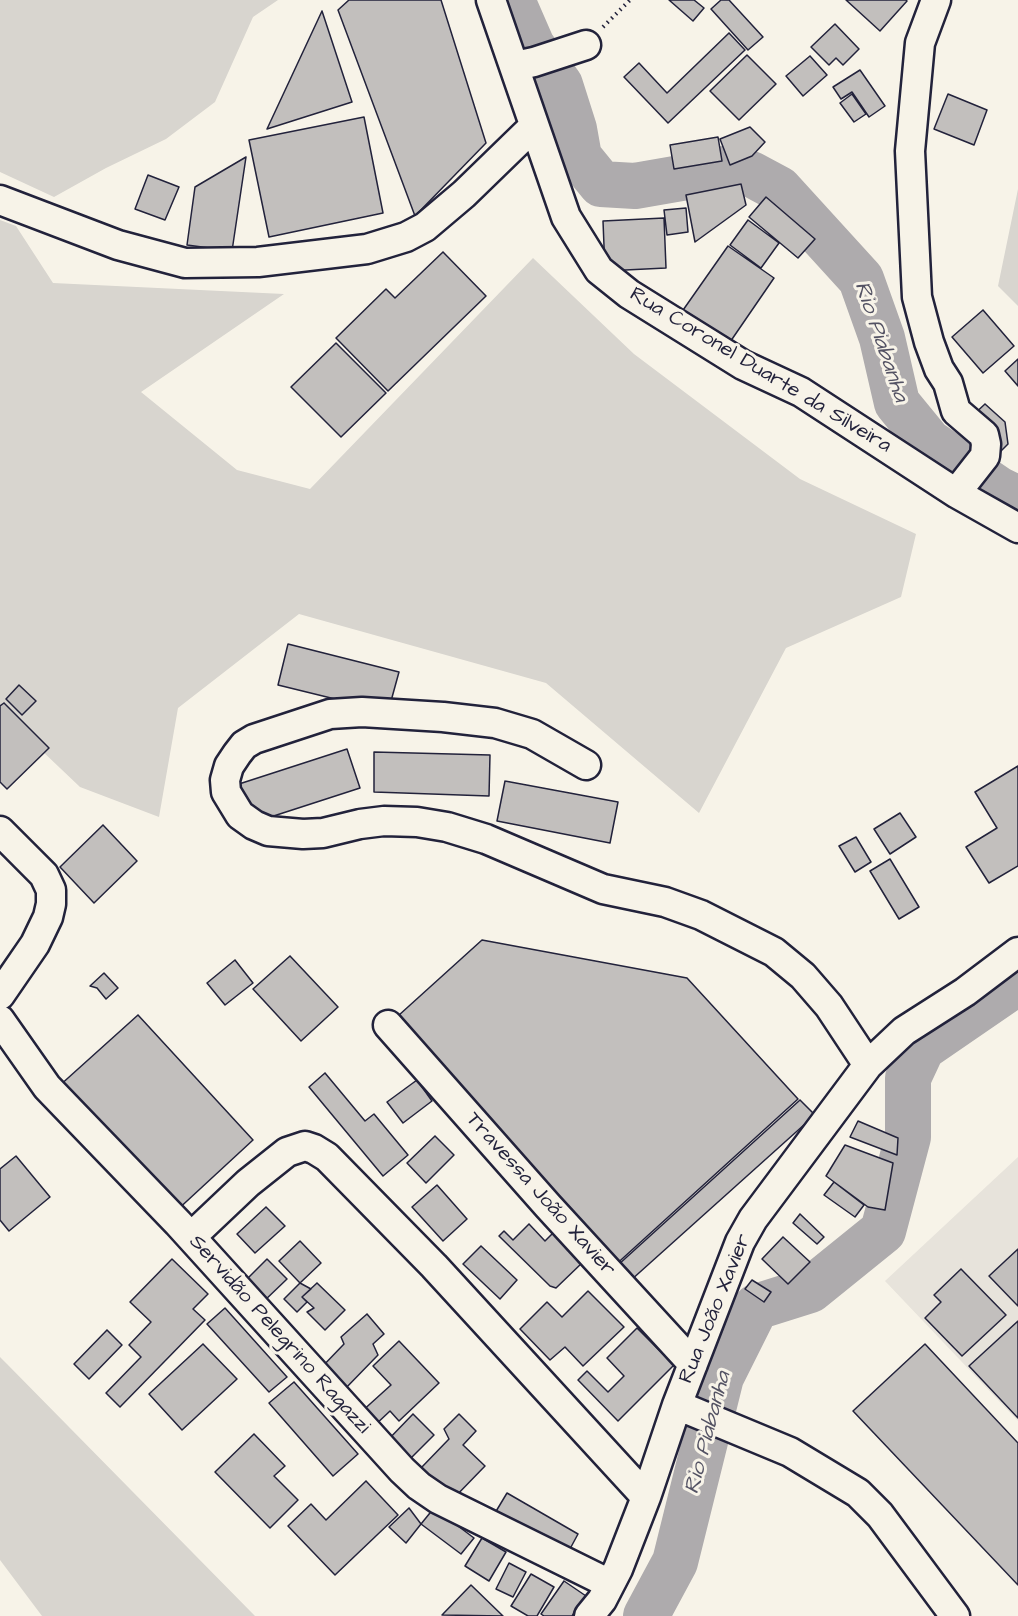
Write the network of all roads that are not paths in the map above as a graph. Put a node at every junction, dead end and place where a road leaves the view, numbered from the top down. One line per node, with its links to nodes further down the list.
1 (491, 0): 4 (street, Rua Coronel Duarte da Silveira)
2 (936, 0): 7 (street)
3 (577, 48): 4 (street)
4 (524, 64): 5 (street, Rua Coronel Duarte da Silveira)
5 (534, 126): 6 (street); 7 (street, Rua Coronel Duarte da Silveira)
6 (0, 200)
7 (969, 477): 8 (street, Rua Coronel Duarte da Silveira)
8 (1018, 528)
9 (586, 765): 15 (street)
10 (0, 831): 12 (street)
11 (1018, 952): 15 (street, Rua João Xavier)
12 (0, 995)
13 (0, 1020): 16 (street, Servidão Pelegrino Ragazzi)
14 (388, 1025): 17 (street, Travessa João Xavier)
15 (868, 1065): 17 (street, Rua João Xavier)
16 (191, 1237): 19 (street); 20 (street, Servidão Pelegrino Ragazzi)
17 (693, 1364): 18 (street, Rua João Xavier)
18 (688, 1409): 19 (street, Rua João Xavier); 21 (street)
19 (646, 1497): 20 (street, Rua João Xavier)
20 (604, 1604)
21 (955, 1616)

